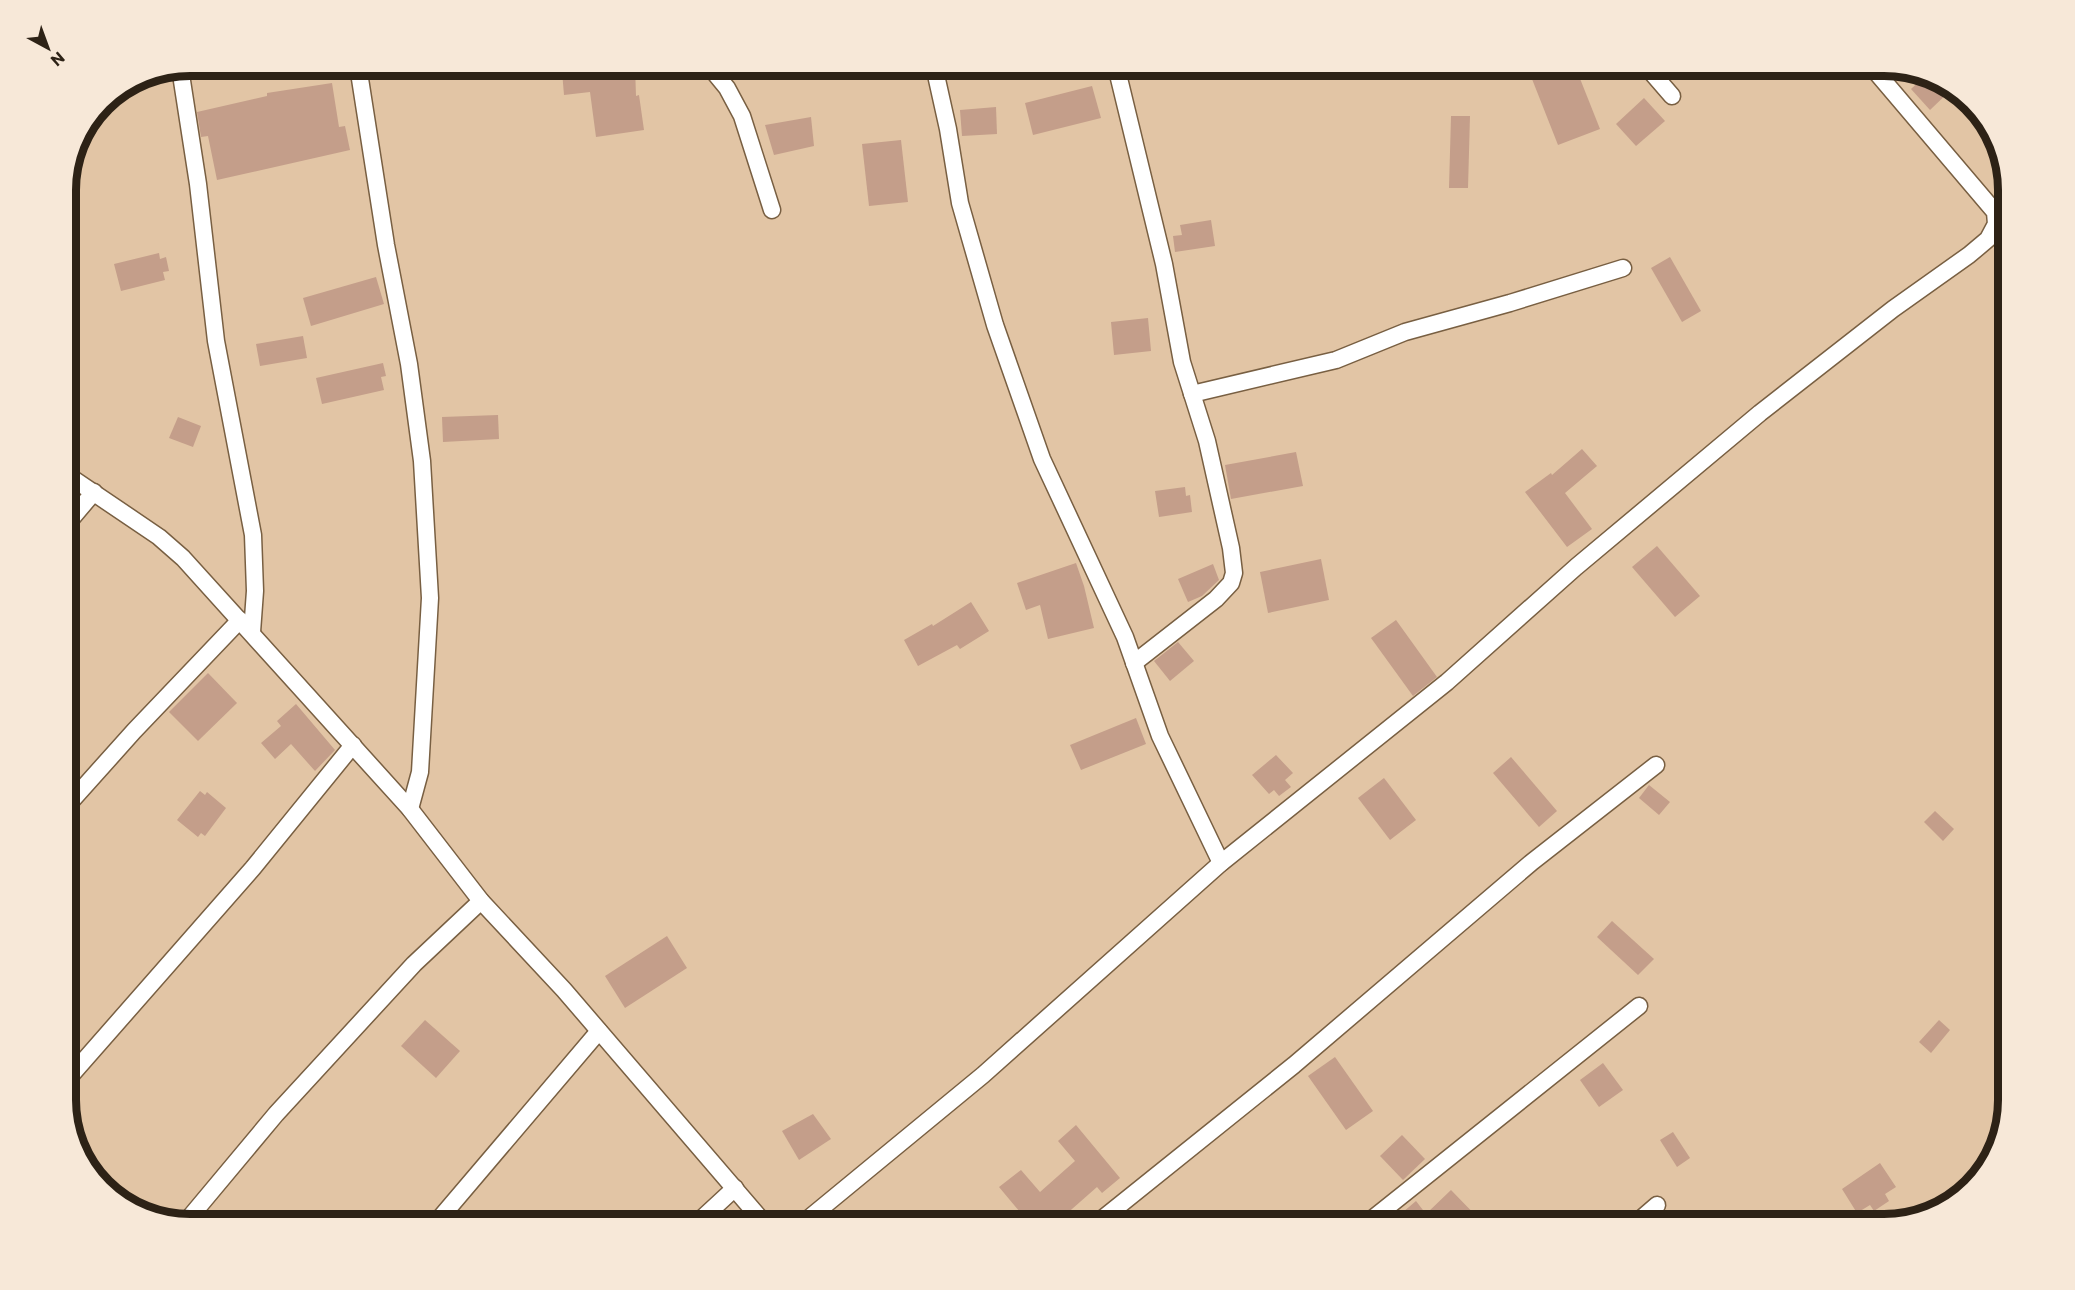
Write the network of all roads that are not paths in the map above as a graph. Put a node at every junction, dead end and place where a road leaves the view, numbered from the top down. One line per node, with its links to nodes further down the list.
1 (1119, 76): 11 (street)
2 (1655, 76): 8 (street)
3 (1879, 76): 22 (street)
4 (181, 77): 16 (street)
5 (360, 77): 21 (street)
6 (718, 77): 9 (street)
7 (936, 77): 17 (street)
8 (1672, 96)
9 (772, 210)
10 (1623, 268): 11 (street)
11 (1192, 394): 17 (street)
12 (77, 481): 13 (street)
13 (94, 492): 14 (street); 15 (street)
14 (77, 512)
15 (240, 620): 16 (street); 20 (street)
16 (252, 633): 18 (street)
17 (1134, 663): 22 (street)
18 (353, 744): 21 (street); 26 (street)
19 (1656, 765): 34 (street)
20 (77, 795)
21 (411, 809): 23 (street)
22 (1221, 863): 33 (street)
23 (481, 901): 25 (street); 29 (street)
24 (1639, 1006): 35 (street)
25 (599, 1031): 27 (street); 30 (street)
26 (77, 1068)
27 (735, 1188): 31 (street); 32 (street)
28 (1657, 1205): 36 (street)
29 (192, 1214)
30 (443, 1214)
31 (707, 1214)
32 (757, 1214)
33 (814, 1214)
34 (1108, 1214)
35 (1379, 1214)
36 (1647, 1214)

